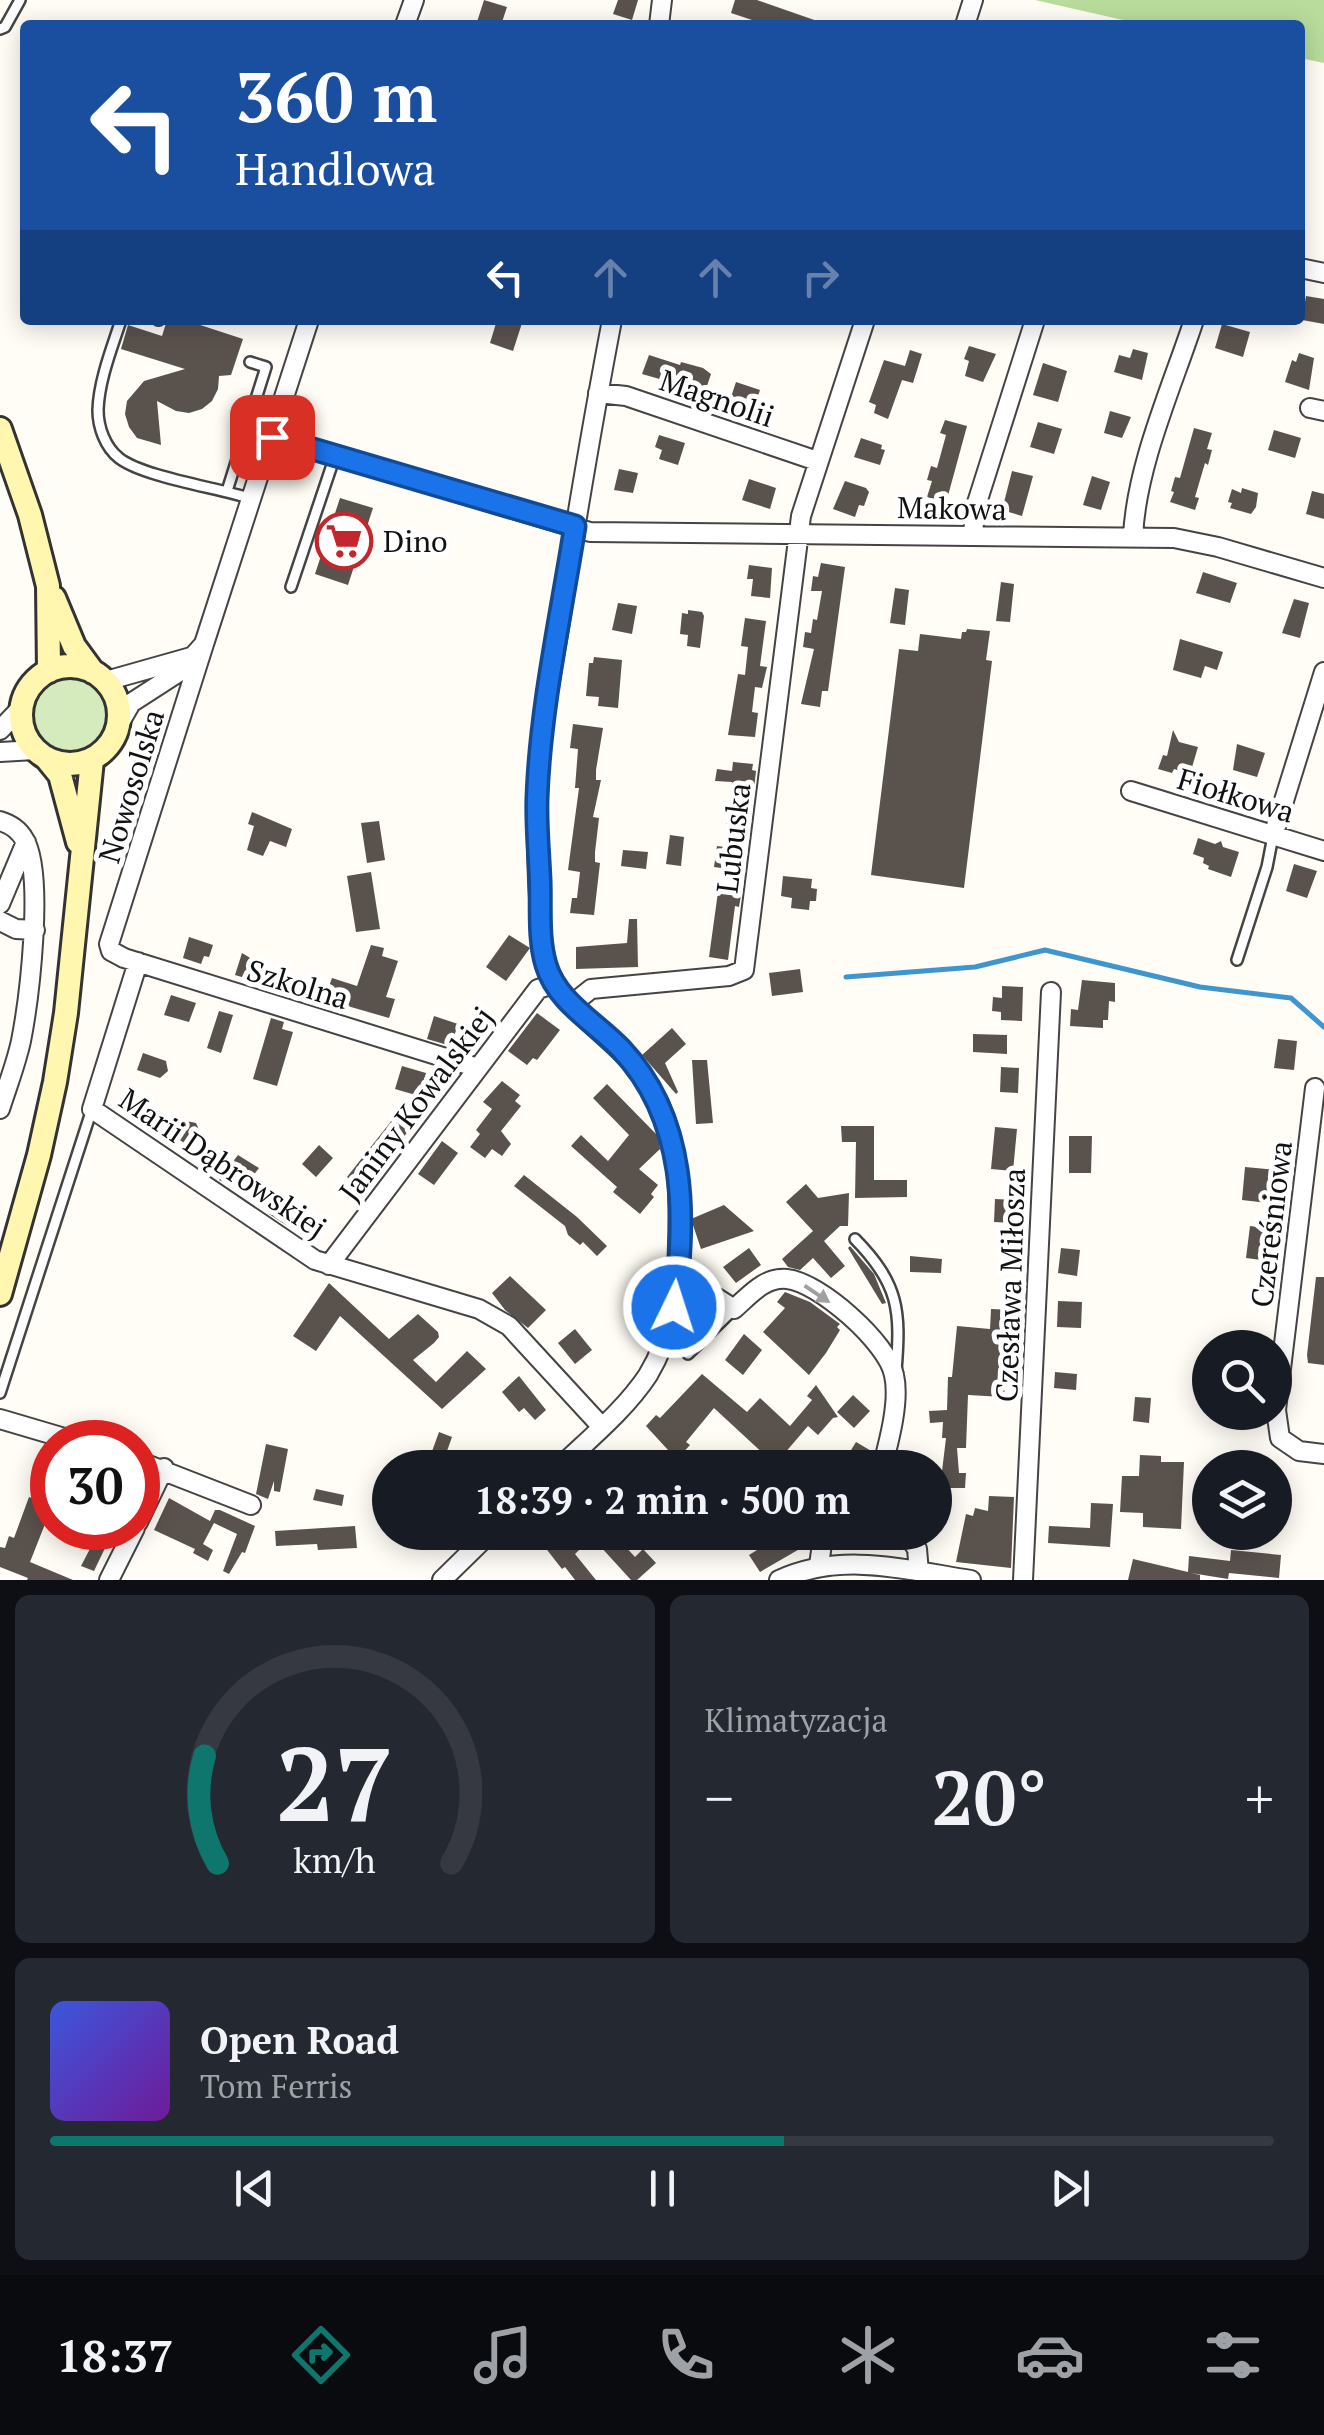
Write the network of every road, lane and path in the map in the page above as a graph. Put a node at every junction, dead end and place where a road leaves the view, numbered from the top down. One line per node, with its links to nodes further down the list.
1 (20, 0): 2 (lane)
2 (0, 29)
3 (120, 325): 17 (lane)
4 (307, 325): 11 (street, Nowosolska)
5 (611, 325): 12 (street)
6 (863, 325): 16 (street)
7 (1032, 325): 21 (street)
8 (1192, 325): 22 (street)
9 (250, 362): 10 (lane)
10 (266, 367): 11 (lane); 17 (lane)
11 (291, 375): 14 (street, Nowosolska)
12 (598, 393): 16 (street, Magnolii); 19 (street)
13 (0, 429): 24 (street)
14 (272, 437): 15 (street, Makowa); 18 (street, Nowosolska)
15 (335, 456): 19 (street, Makowa); 25 (lane)
16 (817, 461): 20 (street)
17 (227, 491): 18 (lane)
18 (252, 498): 26 (street, Nowosolska)
19 (575, 526): 20 (street, Makowa); 50 (street)
20 (800, 534): 21 (street, Makowa); 52 (street, Lubuska)
21 (974, 536): 22 (street, Makowa)
22 (1133, 537): 23 (street, Makowa)
23 (1324, 578)
24 (48, 586): 27 (street); 29 (street)
25 (291, 586)
26 (198, 651): 29 (street, Nowosolska); 30 (street, Nowosolska); 32 (street, Nowosolska)
27 (48, 671): 29 (street); 31 (street)
28 (1324, 672): 40 (street)
29 (100, 676): 33 (street)
30 (148, 691): 32 (street); 33 (street, Nowosolska)
31 (22, 706): 34 (street); 36 (street)
32 (180, 721): 47 (street, Nowosolska)
33 (119, 724): 37 (street)
34 (0, 730)
35 (0, 752): 36 (street)
36 (41, 754): 37 (street); 42 (street)
37 (92, 760): 42 (street)
38 (1131, 791): 40 (street, Fiołkowa)
39 (0, 821): 41 (street)
40 (1273, 836): 43 (street, Fiołkowa); 48 (lane)
41 (26, 841): 44 (street); 46 (street)
42 (80, 850): 60 (street)
43 (1324, 851)
44 (0, 904)
45 (0, 921): 46 (street)
46 (35, 930): 55 (street)
47 (110, 944): 49 (street, Szkolna)
48 (1237, 960)
49 (138, 962): 53 (street, Szkolna); 56 (street, Marii Dąbrowskiej)
50 (553, 984): 52 (street); 53 (street, Janiny Kowalskiej)
51 (1050, 992): 85 (street, Czesława Miłosza)
52 (572, 1005): 59 (street)
53 (478, 1068): 58 (street, Janiny Kowalskiej)
54 (1315, 1088): 70 (street, Czereśniowa)
55 (0, 1109)
56 (92, 1109): 58 (street, Marii Dąbrowskiej); 64 (lane)
57 (855, 1239): 63 (lane)
58 (329, 1264): 66 (street, Marii Dąbrowskiej)
59 (677, 1289): 61 (street); 66 (street)
60 (0, 1294)
61 (734, 1309): 62 (lane); 63 (street, one-way to 63)
62 (688, 1354)
63 (896, 1378): 69 (street)
64 (0, 1393)
65 (0, 1419): 67 (street)
66 (602, 1427): 68 (street)
67 (30, 1428)
68 (578, 1450)
69 (885, 1450)
70 (1324, 1454)
71 (160, 1467): 72 (street)
72 (164, 1468): 73 (street); 74 (street)
73 (160, 1476)
74 (251, 1505)
75 (124, 1550): 82 (street)
76 (473, 1550): 81 (street)
77 (821, 1550): 79 (street)
78 (917, 1550): 80 (street)
79 (819, 1565): 80 (street); 83 (street)
80 (919, 1572): 84 (street)
81 (448, 1574)
82 (109, 1580)
83 (779, 1580)
84 (971, 1580)
85 (1024, 1580)

